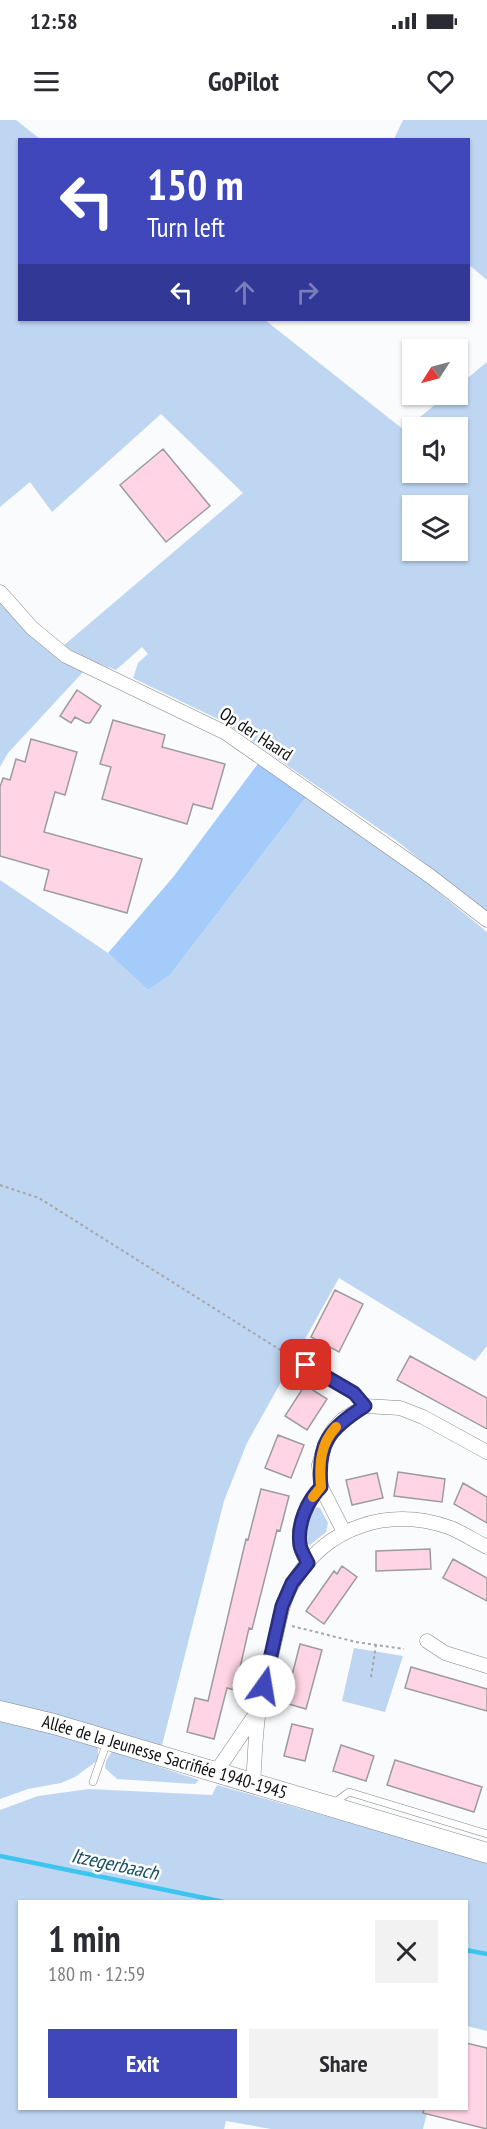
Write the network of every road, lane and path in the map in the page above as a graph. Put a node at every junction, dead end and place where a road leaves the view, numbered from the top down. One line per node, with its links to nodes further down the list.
1 (0, 592): 2 (street, Op der Haard)
2 (487, 920)
3 (0, 1185): 4 (path)
4 (290, 1356): 5 (lane)
5 (365, 1406): 6 (street); 7 (street)
6 (487, 1452)
7 (321, 1487): 8 (street); 10 (street)
8 (344, 1532): 9 (street); 10 (street)
9 (487, 1547)
10 (308, 1563): 17 (street)
11 (290, 1626): 13 (path)
12 (427, 1641): 15 (street)
13 (376, 1645): 14 (path); 16 (path)
14 (404, 1649)
15 (487, 1666)
16 (371, 1677)
17 (258, 1710): 20 (street); 22 (street)
18 (0, 1711): 19 (main road, Allée de la Jeunesse Sacrifiée 1940-1945)
19 (108, 1740): 20 (main road, Allée de la Jeunesse Sacrifiée 1940-1945); 21 (lane)
20 (216, 1772): 22 (main road, Allée de la Jeunesse Sacrifiée 1940-1945)
21 (93, 1782)
22 (253, 1783): 23 (main road, Allée de la Jeunesse Sacrifiée 1940-1945)
23 (330, 1806): 24 (lane); 25 (main road, Allée de la Jeunesse Sacrifiée 1940-1945)
24 (487, 1834)
25 (487, 1853)

